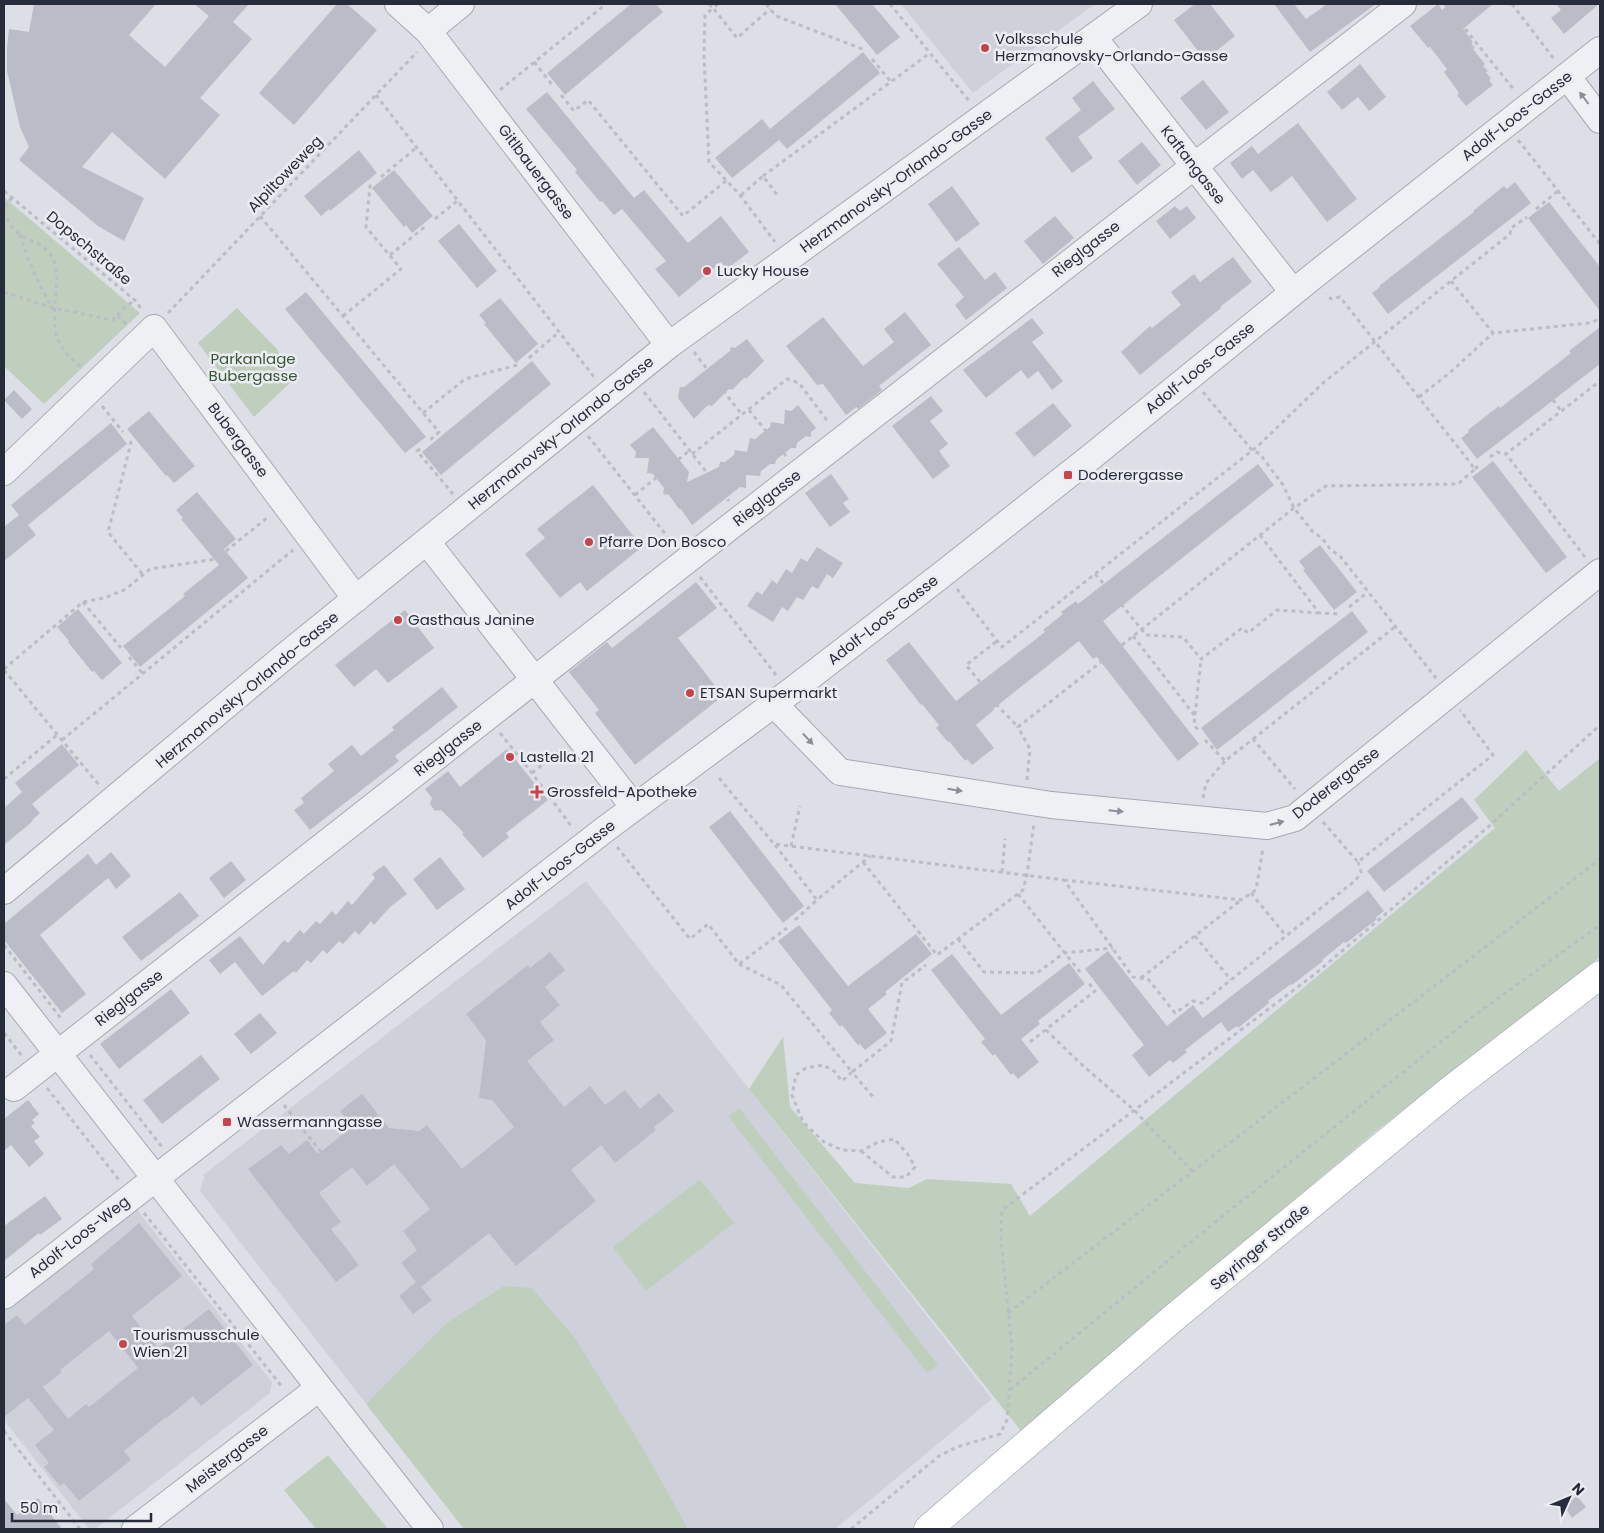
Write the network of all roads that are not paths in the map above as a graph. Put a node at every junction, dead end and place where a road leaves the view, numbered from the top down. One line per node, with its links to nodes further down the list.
1 (398, 4): 5 (street, Gitlbauergasse)
2 (461, 4): 5 (street)
3 (1139, 4): 6 (street, Herzmanovsky-Orlando-Gasse)
4 (1403, 4): 10 (street, Rieglgasse)
5 (428, 31): 12 (street, Gitlbauergasse)
6 (1094, 38): 10 (street, Kaftangasse); 12 (street, Herzmanovsky-Orlando-Gasse)
7 (1600, 50): 8 (street, Adolf-Loos-Gasse)
8 (1567, 76): 9 (street, one-way to 8); 11 (street, Adolf-Loos-Gasse)
9 (1600, 120)
10 (1194, 166): 11 (street, Kaftangasse); 17 (street, Rieglgasse)
11 (1293, 292): 18 (street, Adolf-Loos-Gasse)
12 (675, 340): 14 (street, Herzmanovsky-Orlando-Gasse)
13 (4, 472): 16 (street, Bubergasse)
14 (427, 542): 16 (street, Herzmanovsky-Orlando-Gasse); 17 (street)
15 (1594, 567): 18 (street, Doderergasse, one-way to 15)
16 (356, 600): 20 (street, Herzmanovsky-Orlando-Gasse)
17 (535, 680): 19 (street); 23 (street, Rieglgasse)
18 (774, 704): 19 (street, Adolf-Loos-Gasse)
19 (634, 807): 25 (street, Adolf-Loos-Gasse)
20 (4, 891)
21 (1600, 975): 30 (main road, Seyringer Straße)
22 (4, 985): 23 (street)
23 (57, 1054): 24 (street, Rieglgasse); 25 (street)
24 (14, 1088)
25 (155, 1177): 26 (street, Adolf-Loos-Weg); 27 (street)
26 (4, 1296)
27 (319, 1388): 28 (street, Meistergasse); 29 (street)
28 (135, 1529)
29 (430, 1529)
30 (928, 1529)

